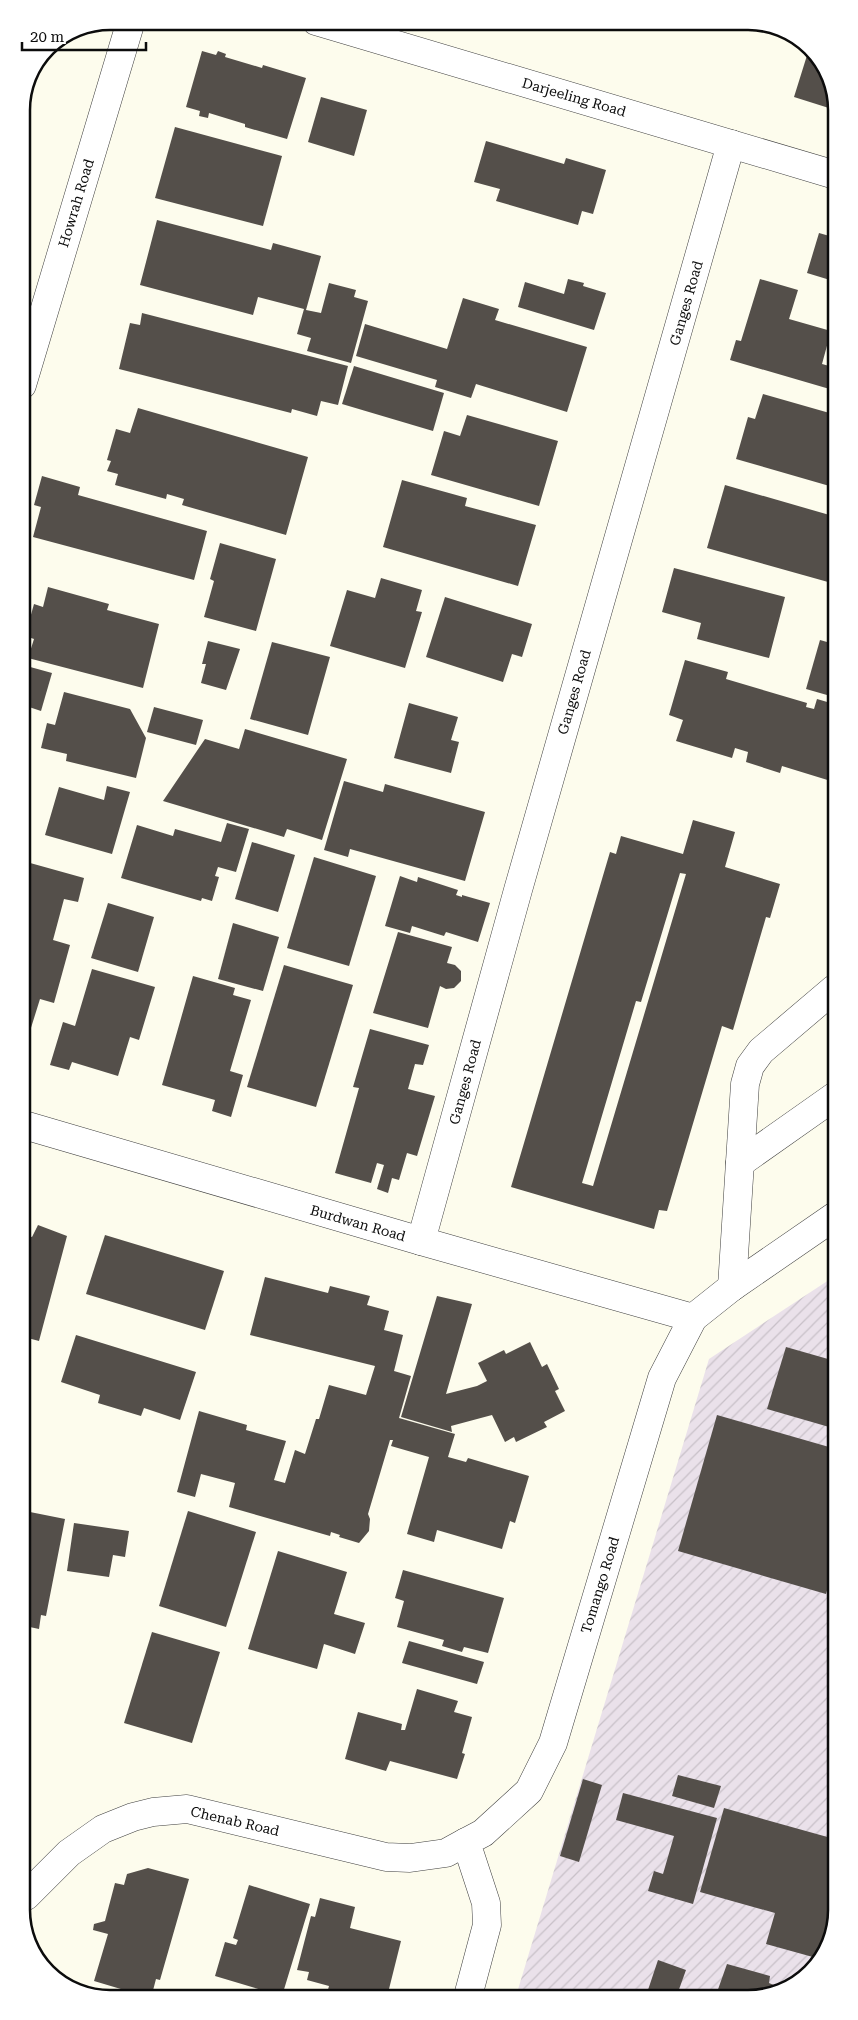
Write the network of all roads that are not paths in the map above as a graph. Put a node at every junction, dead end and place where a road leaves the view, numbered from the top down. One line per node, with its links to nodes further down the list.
1 (129, 30): 5 (street, Howrah Road)
2 (346, 30): 3 (street, Darjeeling Road)
3 (731, 144): 4 (street, Darjeeling Road); 11 (street, Ganges Road)
4 (828, 173)
5 (30, 359)
6 (828, 994): 9 (street)
7 (828, 1101): 9 (street)
8 (30, 1127): 11 (street, Burdwan Road)
9 (740, 1163): 12 (street)
10 (828, 1221): 12 (street, Tomango Road)
11 (421, 1242): 13 (street, Burdwan Road)
12 (732, 1287): 13 (street, Tomango Road)
13 (693, 1318): 14 (street, Tomango Road)
14 (466, 1842): 15 (street, Chenab Road); 16 (street)
15 (30, 1892)
16 (470, 1990)

